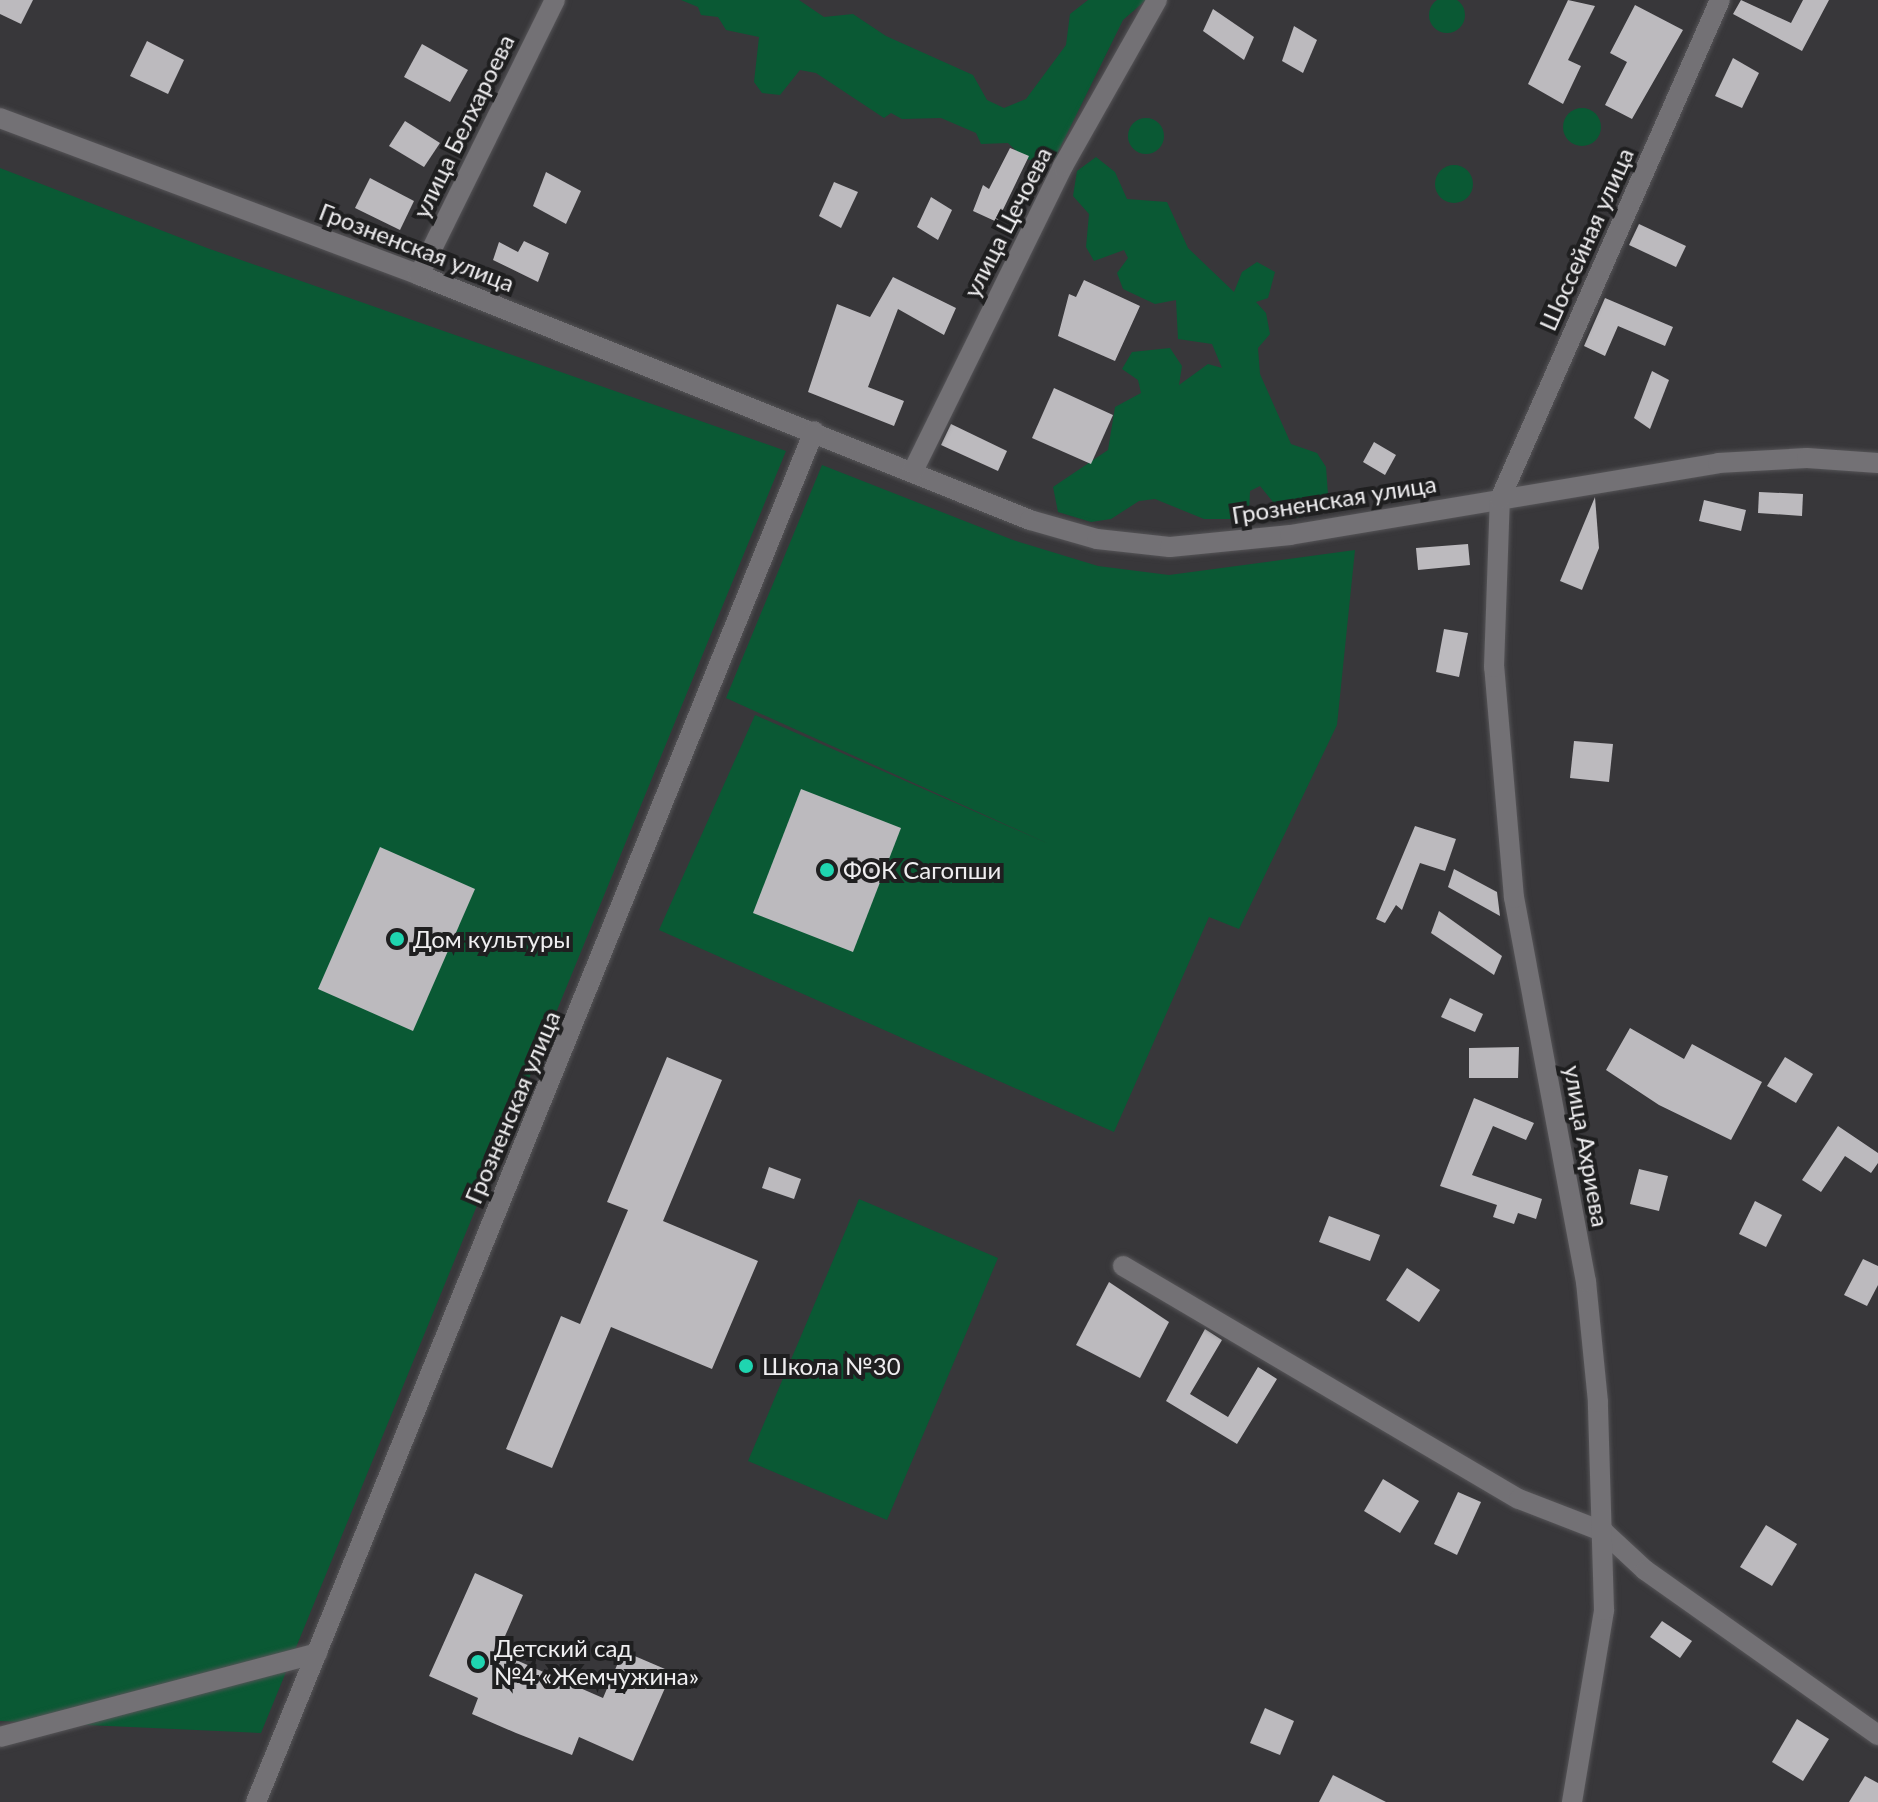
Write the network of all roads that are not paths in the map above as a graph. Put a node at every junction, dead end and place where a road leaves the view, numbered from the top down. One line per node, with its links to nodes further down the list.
1 (555, 0): 5 (street, улица Белхароева)
2 (1157, 0): 8 (street, улица Цечоева)
3 (1720, 0): 9 (street, Шоссейная улица)
4 (0, 118): 5 (street, Грозненская улица)
5 (419, 275): 6 (street, Грозненская улица)
6 (814, 431): 8 (street, Грозненская улица); 12 (street, Грозненская улица)
7 (1878, 463): 9 (street, Грозненская улица)
8 (913, 471): 9 (street, Грозненская улица)
9 (1500, 499): 11 (street, улица Ахриева)
10 (1123, 1266): 11 (street)
11 (1604, 1532): 13 (street); 16 (street, улица Ахриева)
12 (317, 1653): 14 (street); 15 (street, Грозненская улица)
13 (1878, 1735)
14 (0, 1737)
15 (256, 1802)
16 (1572, 1802)

